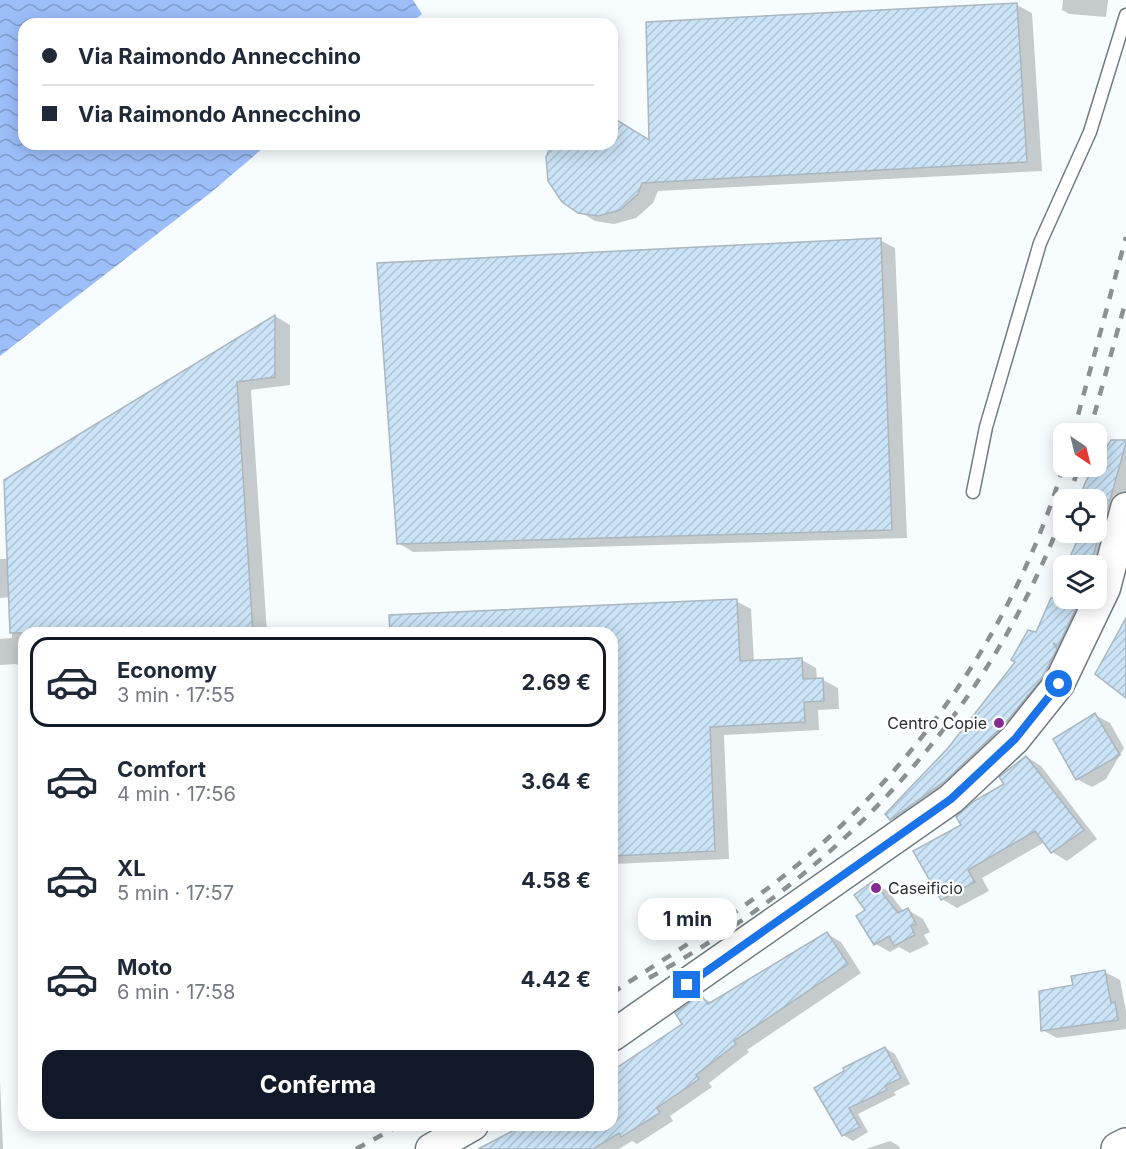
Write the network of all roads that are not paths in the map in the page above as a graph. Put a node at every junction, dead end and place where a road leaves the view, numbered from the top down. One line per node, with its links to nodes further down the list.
1 (1126, 15): 2 (lane)
2 (972, 492)
3 (1126, 508): 4 (street)
4 (618, 1032)
5 (462, 1131): 7 (street)
6 (1126, 1145): 8 (main road)
7 (431, 1149)
8 (1118, 1149)

